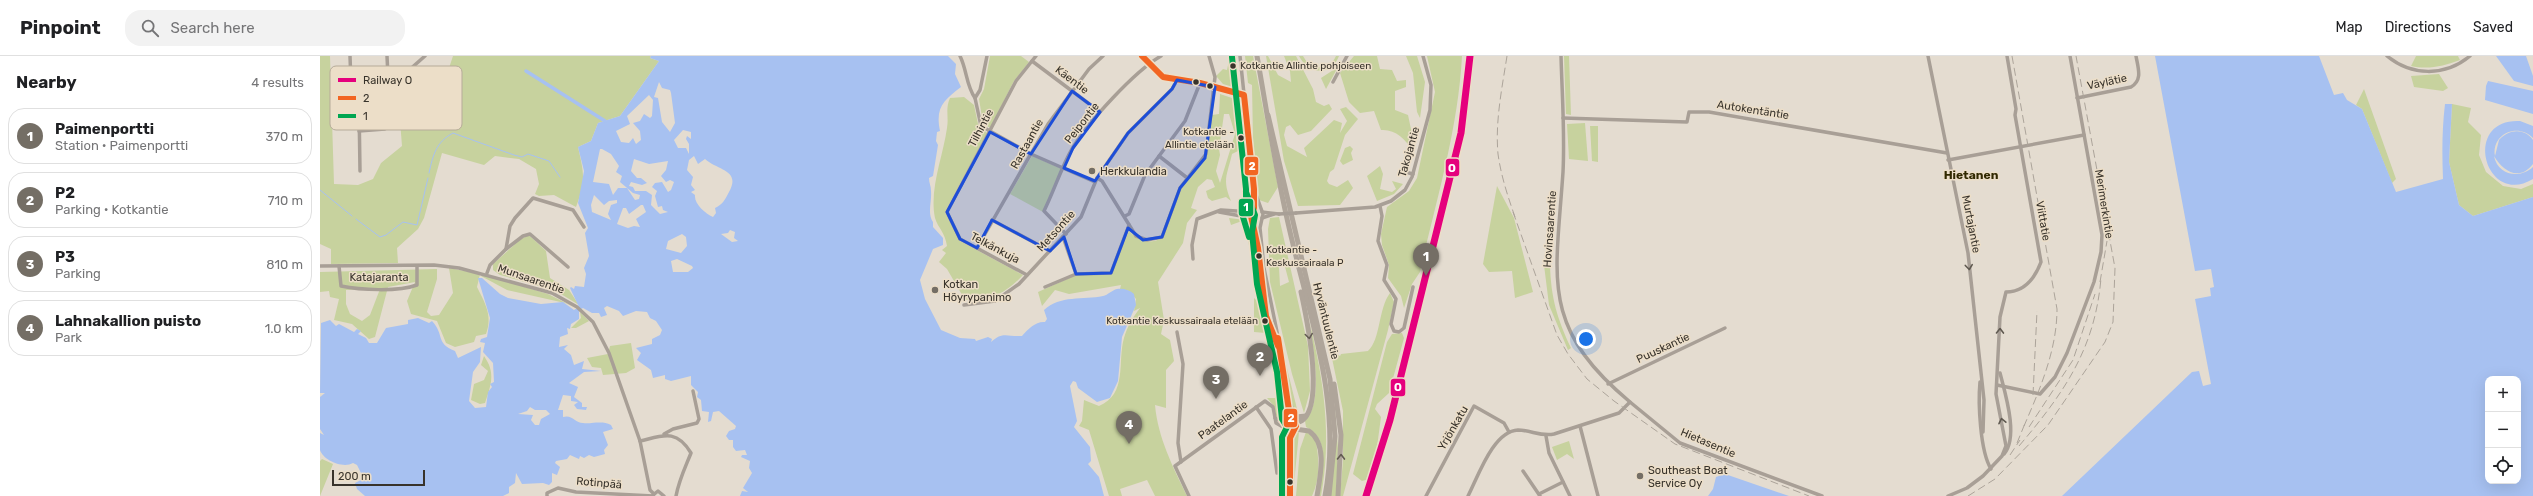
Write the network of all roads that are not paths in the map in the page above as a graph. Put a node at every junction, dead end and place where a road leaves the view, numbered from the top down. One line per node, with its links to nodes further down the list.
1 (350, 56): 24 (street)
2 (387, 56): 25 (street)
3 (425, 56): 26 (street)
4 (960, 56): 33 (street)
5 (987, 56): 33 (street)
6 (1036, 56): 22 (street, Tilhintie)
7 (1102, 56): 31 (street, Rastaantie)
8 (1142, 56): 23 (street)
9 (1161, 56): 23 (street, Peipontie)
10 (1209, 56): 30 (street)
11 (1240, 56): 32 (street)
12 (1257, 56): 35 (highway, Hyväntuulentie)
13 (1347, 56): 28 (street)
14 (1423, 56): 49 (street, Takojantie)
15 (1561, 56): 37 (street, Hovinsaarentie)
16 (1928, 56): 42 (street, Murtajantie)
17 (2007, 56): 41 (street, Viittatie)
18 (2070, 56): 34 (street, Merimerkintie)
19 (2136, 56): 34 (street, Väylätie)
20 (2387, 56): 21 (street)
21 (2470, 56)
22 (1032, 61): 31 (street, Käentie); 39 (street, Tilhintie)
23 (1149, 64): 27 (street); 36 (street, Peipontie)
24 (350, 66)
25 (387, 66)
26 (414, 66)
27 (1177, 80): 29 (street); 51 (street, Metsontie)
28 (1333, 82)
29 (1200, 83): 30 (street); 44 (street)
30 (1214, 87): 32 (street); 50 (street)
31 (1072, 91): 36 (street, Käentie); 43 (street, Rastaantie)
32 (1244, 95): 52 (street)
33 (975, 98): 39 (street)
34 (2077, 98): 40 (street, Merimerkintie)
35 (1266, 107): 69 (highway, Hyväntuulentie); 84 (highway, Hyväntuulentie)
36 (1100, 112): 46 (street, Peipontie)
37 (1563, 118): 42 (street, Autokentäntie); 87 (street, Hovinsaarentie)
38 (359, 130): 47 (street)
39 (990, 132): 43 (street); 56 (street, Tilhintie)
40 (2084, 136): 41 (street); 89 (street, Merimerkintie)
41 (2020, 147): 45 (street); 85 (street, Viittatie, one-way to 41)
42 (1947, 153): 45 (street, Murtajantie)
43 (1031, 154): 46 (street); 62 (street, Rastaantie)
44 (1159, 156): 50 (street); 59 (street)
45 (1948, 160): 86 (street, Murtajantie, one-way to 86)
46 (1064, 168): 51 (street); 65 (street, Peipontie)
47 (360, 171)
48 (1405, 172): 49 (street)
49 (1413, 174): 53 (street, Takojantie)
50 (1186, 177): 63 (street)
51 (1096, 180): 59 (street); 65 (street, Metsontie)
52 (1254, 189): 54 (street); 55 (street)
53 (1380, 206): 58 (street, Takojantie, bridge); 79 (street)
54 (1253, 211): 55 (street, Takojantie); 57 (street, Takojantie); 60 (street)
55 (1261, 211): 58 (street, Takojantie); 61 (street)
56 (947, 212): 66 (street, Telkänkuja)
57 (1219, 212): 60 (street, Takojantie); 70 (street)
58 (1274, 214): 61 (street, Takojantie)
59 (1126, 216): 63 (street)
60 (1252, 219): 61 (street, Takojantie); 83 (street)
61 (1261, 219): 83 (street)
62 (992, 220): 66 (street, Rastaantie); 68 (street)
63 (1129, 223): 76 (street)
64 (584, 227): 67 (street)
65 (1065, 235): 68 (street, Metsontie); 76 (street)
66 (977, 248): 77 (street, Telkänkuja)
67 (506, 249): 74 (street); 75 (street)
68 (1050, 251): 77 (street, Metsontie)
69 (1295, 256): 95 (highway, one-way to 95); 123 (highway, Hyväntuulentie)
70 (1193, 259)
71 (320, 266): 72 (street, Munsaarentie)
72 (339, 266): 73 (street, Munsaarentie); 73 (street, Katajaranta)
73 (417, 266): 75 (street, Munsaarentie)
74 (568, 267)
75 (487, 273): 107 (street, Munsaarentie)
76 (1076, 274): 78 (street)
77 (1027, 275): 80 (street, Metsontie)
78 (1045, 287)
79 (1413, 287)
80 (964, 305)
81 (1724, 328): 87 (street, Puuskantie)
82 (1177, 332): 109 (street)
83 (1278, 346): 90 (street)
84 (1324, 350): 124 (highway, Hyväntuulentie); 125 (highway, one-way to 84)
85 (1999, 370): 88 (street, Viittatie); 89 (street, Viittatie)
86 (1981, 374): 104 (street); 104 (street)
87 (1608, 384): 92 (street, Hovinsaarentie)
88 (1997, 385): 89 (street, Merimerkintie); 108 (street, Viittatie, one-way to 88)
89 (2003, 385): 108 (street, Viittatie)
90 (1287, 387): 93 (street); 98 (street)
91 (692, 390): 105 (street)
92 (1630, 402): 99 (street); 130 (street, Hietasentie)
93 (1289, 403): 95 (highway); 97 (street)
94 (1256, 407): 96 (street, Paatelantie); 109 (street, Paatelantie); 112 (street)
95 (1308, 416): 97 (highway)
96 (1275, 418): 98 (street); 100 (street, Paatelantie)
97 (1293, 421): 98 (street); 101 (street)
98 (1285, 422): 100 (street)
99 (1580, 426): 106 (street); 129 (street)
100 (1283, 428): 102 (street, Paatelantie)
101 (1293, 431): 102 (street); 121 (street); 122 (highway)
102 (1285, 432): 120 (street)
103 (1509, 432): 106 (street); 126 (street, Yrjönkatu); 127 (street)
104 (1983, 432): 110 (street)
105 (664, 434): 107 (street); 118 (street)
106 (1546, 436): 113 (street)
107 (640, 441): 114 (street, Munsaarentie)
108 (2002, 456): 110 (street, Viittatie)
109 (1181, 462): 119 (street, Paatelantie)
110 (1991, 468): 131 (street)
111 (1523, 471): 115 (street)
112 (1277, 473)
113 (1563, 482): 115 (street); 128 (street)
114 (653, 495): 116 (street, Rotinpää); 117 (street)
115 (1539, 495)
116 (547, 496)
117 (664, 496)
118 (676, 496)
119 (1189, 496)
120 (1287, 496)
121 (1290, 496)
122 (1317, 496)
123 (1324, 496)
124 (1329, 496)
125 (1338, 496)
126 (1426, 496)
127 (1468, 496)
128 (1570, 496)
129 (1598, 496)
130 (1822, 496)
131 (1948, 496)

